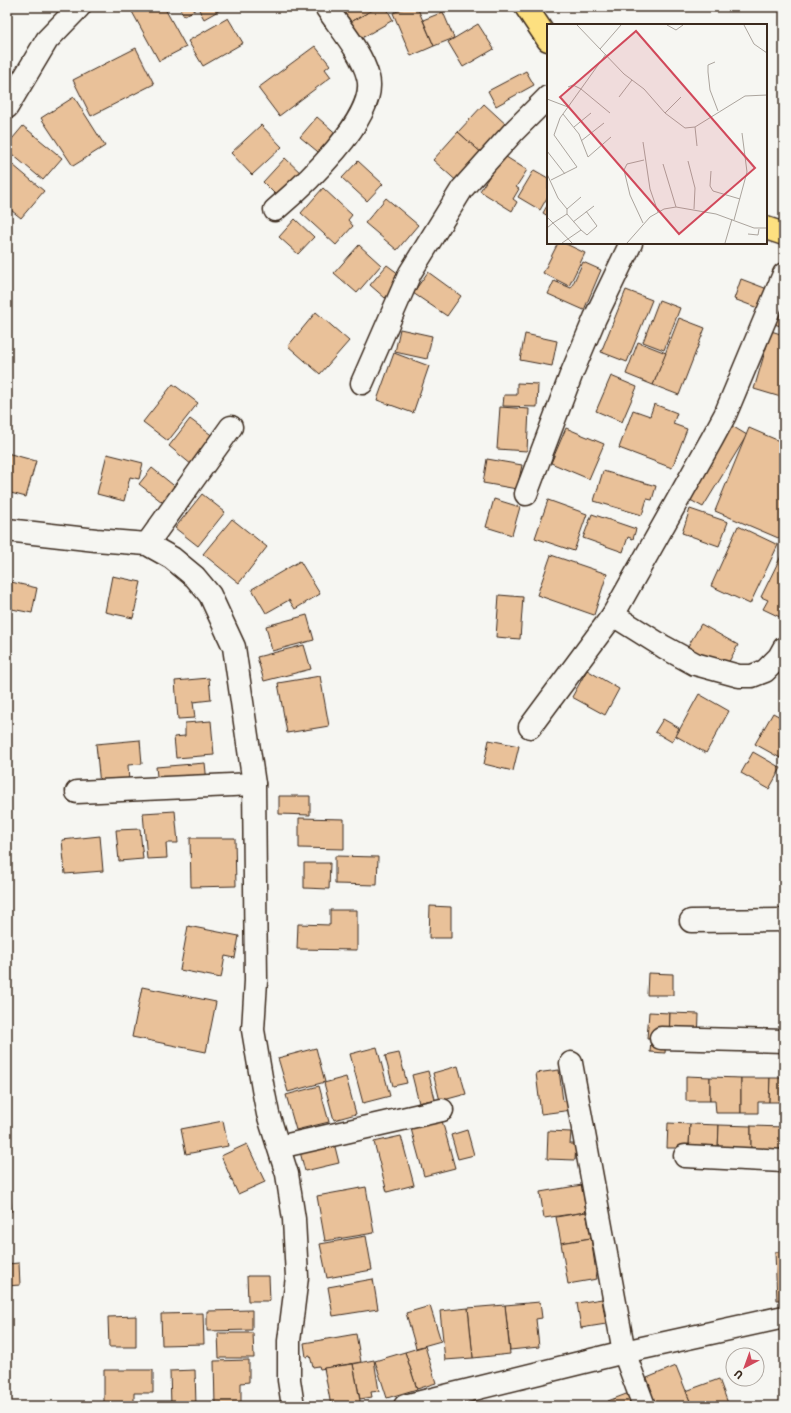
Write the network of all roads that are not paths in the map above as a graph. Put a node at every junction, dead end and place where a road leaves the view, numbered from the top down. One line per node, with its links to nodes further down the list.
1 (79, 7): 6 (street)
2 (326, 7): 7 (street)
3 (526, 7): 4 (highway)
4 (547, 38)
5 (547, 98): 12 (street)
6 (7, 107)
7 (275, 210)
8 (767, 228): 9 (highway)
9 (784, 234)
10 (631, 244): 14 (street)
11 (784, 274): 17 (street)
12 (362, 383)
13 (231, 427): 16 (street)
14 (526, 494)
15 (7, 530): 16 (street)
16 (147, 544): 20 (street)
17 (613, 615): 18 (street); 19 (street)
18 (784, 648)
19 (530, 727)
20 (254, 784): 21 (street); 28 (street)
21 (77, 792)
22 (784, 920): 23 (street)
23 (691, 921)
24 (661, 1038): 25 (street)
25 (784, 1041)
26 (571, 1063): 32 (street)
27 (442, 1110): 28 (street)
28 (279, 1147): 33 (street)
29 (685, 1156): 30 (street)
30 (784, 1161)
31 (784, 1317): 32 (street)
32 (624, 1352): 34 (street); 35 (street)
33 (293, 1406)
34 (405, 1406)
35 (644, 1406)

